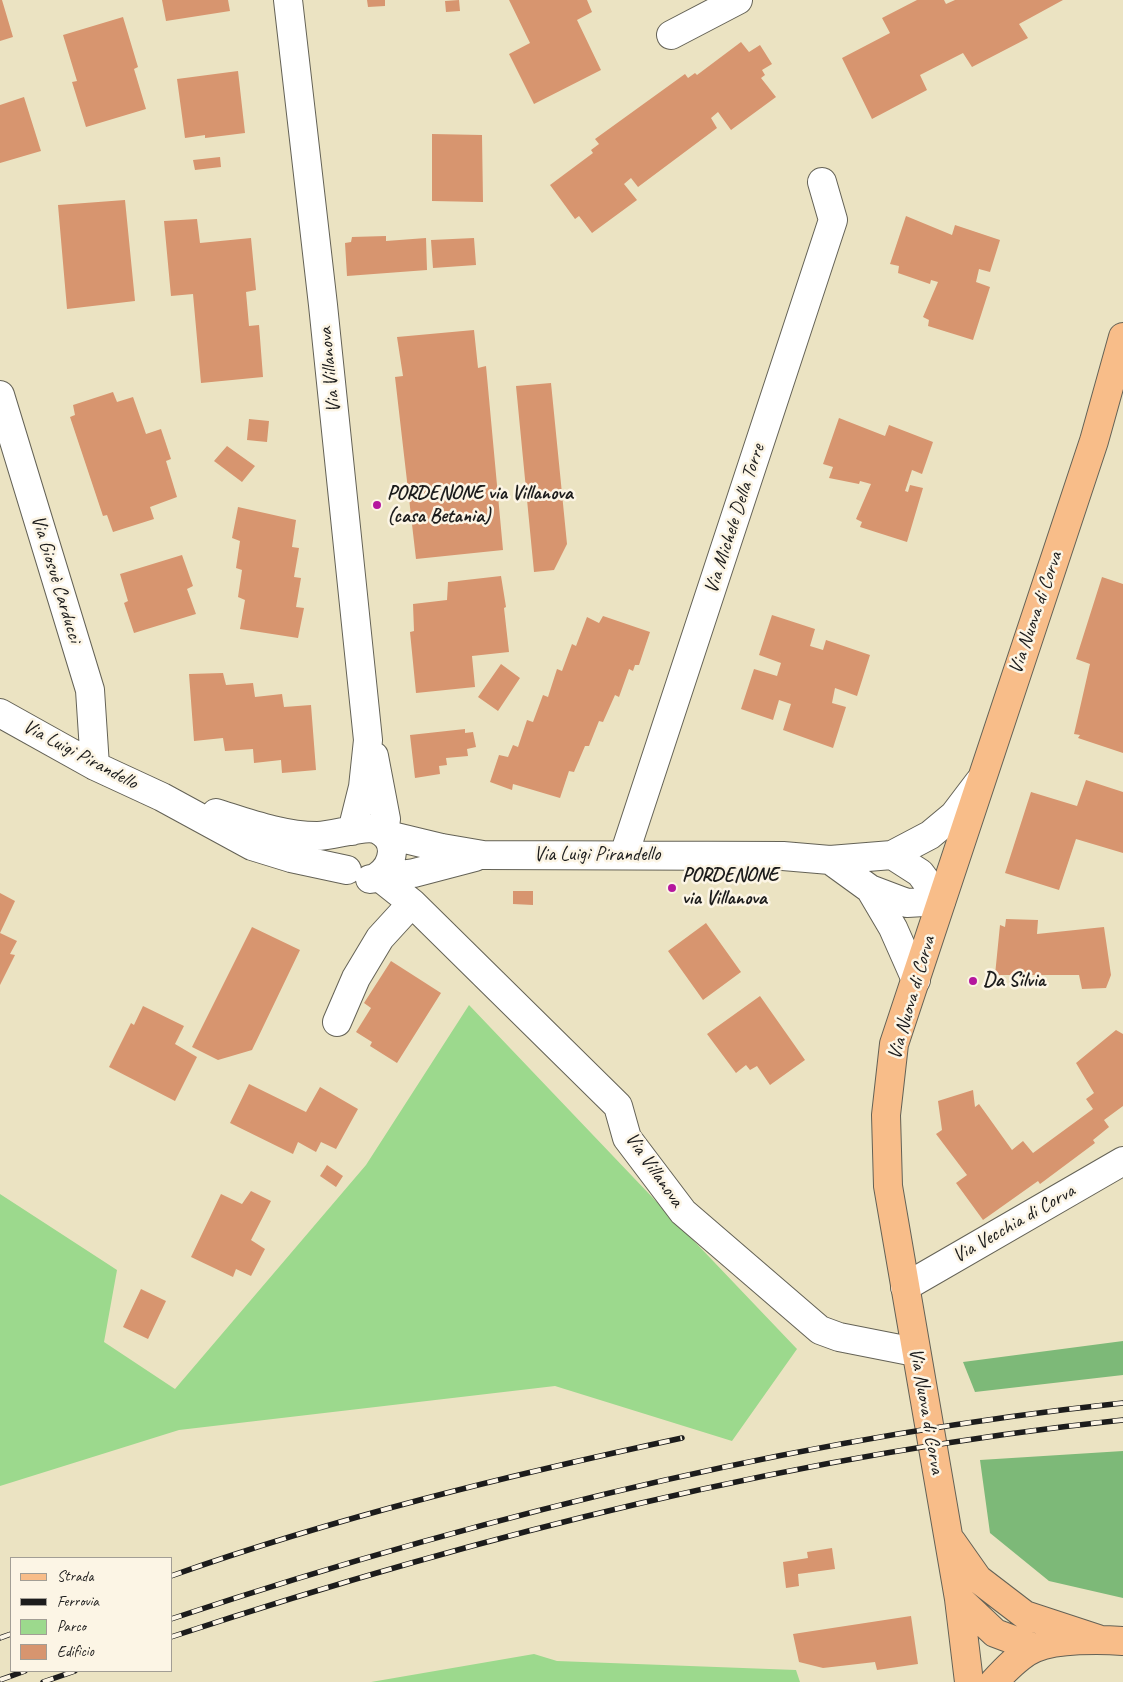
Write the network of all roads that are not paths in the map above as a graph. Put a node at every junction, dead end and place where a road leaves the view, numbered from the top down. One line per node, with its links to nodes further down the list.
1 (288, 0): 8 (street, Via Villanova)
2 (738, 0): 3 (street)
3 (671, 34)
4 (822, 182): 16 (street, Via Michele Della Torre)
5 (1123, 337): 10 (main road, Via Nuova di Corva)
6 (0, 395): 9 (street, Via Giosuè Carducci)
7 (0, 713): 9 (street, Via Luigi Pirandello)
8 (368, 740): 12 (street, Via Villanova); 13 (street, Via Villanova)
9 (95, 766): 11 (street, Via Luigi Pirandello)
10 (983, 776): 15 (street, Via Luigi Pirandello); 21 (main road, Via Nuova di Corva)
11 (162, 797): 12 (street, Via Luigi Pirandello); 18 (street, Via Luigi Pirandello)
12 (352, 831): 13 (street, Via Luigi Pirandello); 18 (street)
13 (384, 834): 14 (street, Via Luigi Pirandello); 19 (street)
14 (484, 855): 16 (street, Via Luigi Pirandello); 19 (street, Via Luigi Pirandello)
15 (892, 855): 17 (street, Via Luigi Pirandello); 21 (street)
16 (624, 856): 17 (street, Via Luigi Pirandello)
17 (830, 860): 20 (street)
18 (347, 870): 19 (street, Via Luigi Pirandello)
19 (378, 876): 22 (street, Via Villanova)
20 (870, 889): 21 (street); 23 (street)
21 (941, 901): 23 (main road, Via Nuova di Corva)
22 (412, 903): 24 (street); 27 (street, Via Villanova)
23 (916, 980): 26 (main road, Via Nuova di Corva)
24 (337, 1022)
25 (1123, 1161): 26 (street, Via Vecchia di Corva)
26 (905, 1286): 27 (main road, Via Nuova di Corva)
27 (915, 1352): 28 (main road, Via Nuova di Corva)
28 (948, 1537): 29 (main road, Via Nuova di Corva); 30 (main road)
29 (959, 1599): 31 (main road); 32 (main road, Via Nuova di Corva)
30 (1110, 1640): 31 (main road)
31 (1035, 1648): 33 (main road)
32 (969, 1682)
33 (994, 1682)

